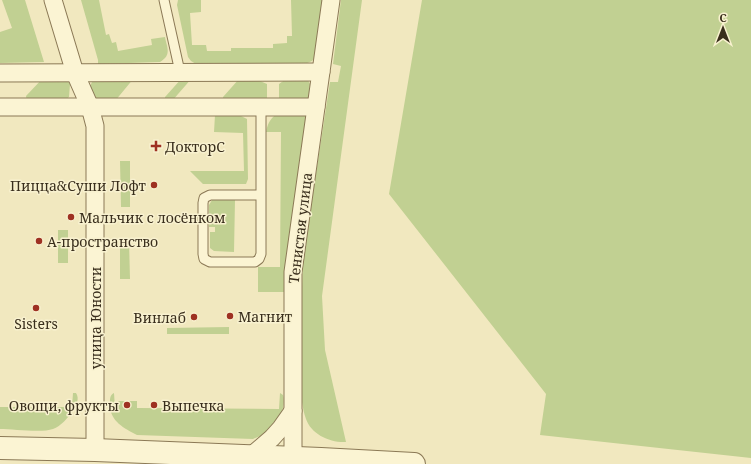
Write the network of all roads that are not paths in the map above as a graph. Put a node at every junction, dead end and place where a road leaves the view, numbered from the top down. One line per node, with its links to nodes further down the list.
1 (53, 0): 7 (street, улица Юности)
2 (164, 0): 4 (lane)
3 (331, 0): 5 (street, Тенистая улица)
4 (180, 72): 5 (street); 7 (street)
5 (321, 72): 11 (street, Тенистая улица)
6 (0, 73): 7 (street)
7 (75, 73): 9 (street, улица Юности)
8 (0, 107): 9 (street)
9 (90, 107): 10 (street); 15 (street, улица Юности)
10 (261, 107): 11 (street); 12 (lane)
11 (316, 107): 13 (street, Тенистая улица)
12 (261, 195): 12 (lane)
13 (293, 412): 16 (street); 17 (street, Тенистая улица)
14 (0, 448): 15 (street)
15 (95, 450): 16 (street)
16 (251, 456): 17 (street)
17 (294, 458): 18 (street)
18 (325, 461): 19 (street)
19 (390, 463): 20 (street)
20 (414, 464)

